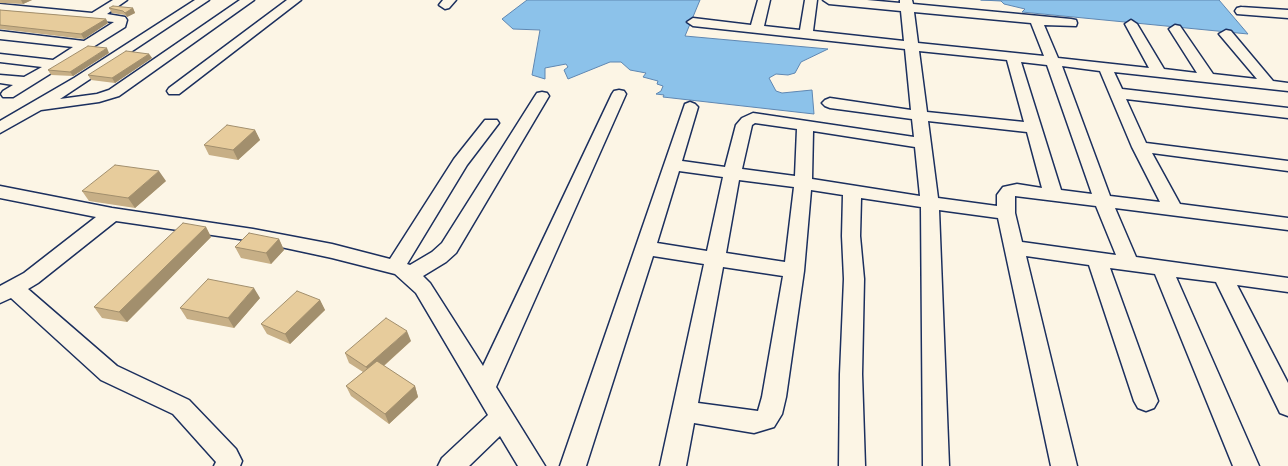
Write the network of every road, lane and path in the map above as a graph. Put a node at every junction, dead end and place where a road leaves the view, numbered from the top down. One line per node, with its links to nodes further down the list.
1 (36, 0): 12 (street)
2 (121, 0): 16 (street)
3 (203, 0): 47 (street)
4 (248, 0): 47 (street)
5 (295, 0): 41 (street)
6 (764, 0): 23 (street)
7 (811, 0): 25 (street)
8 (829, 0): 10 (street)
9 (68, 4): 14 (street)
10 (906, 4): 17 (street); 29 (street)
11 (0, 8): 12 (street)
12 (16, 10): 14 (street)
13 (1241, 10): 15 (street)
14 (53, 13): 16 (street)
15 (1288, 14)
16 (94, 16): 28 (street)
17 (1036, 20): 19 (street); 32 (street)
18 (693, 22): 23 (street)
19 (1071, 23)
20 (1130, 24): 35 (street)
21 (1249, 24): 22 (street)
22 (1278, 26)
23 (757, 28): 25 (street)
24 (1175, 29): 36 (street)
25 (806, 34): 29 (street)
26 (1226, 34): 39 (street)
27 (0, 35): 28 (street)
28 (88, 45): 33 (street)
29 (911, 47): 30 (street); 50 (street)
30 (1012, 57): 32 (street); 54 (street)
31 (0, 58): 33 (street)
32 (1053, 62): 34 (street); 64 (street)
33 (56, 64): 38 (street)
34 (1105, 67): 35 (street); 44 (street)
35 (1159, 73): 36 (street)
36 (1208, 78): 39 (street)
37 (0, 79): 38 (street)
38 (26, 82): 42 (street)
39 (1270, 85): 40 (street)
40 (1288, 87)
41 (174, 91)
42 (8, 94)
43 (619, 94): 81 (street)
44 (1116, 94): 49 (street); 56 (street)
45 (542, 96): 76 (street)
46 (830, 103): 50 (street)
47 (37, 106): 53 (street)
48 (690, 107): 57 (street)
49 (1288, 113)
50 (921, 116): 54 (street); 55 (street)
51 (492, 123): 76 (street)
52 (805, 126): 55 (street); 59 (street); 60 (street)
53 (0, 128)
54 (1033, 128): 63 (street)
55 (924, 143): 65 (street)
56 (1140, 147): 58 (street); 66 (street)
57 (673, 166): 59 (street); 70 (street)
58 (1288, 166)
59 (732, 174): 60 (street); 72 (street)
60 (803, 183): 61 (street); 77 (street)
61 (852, 191): 65 (street); 91 (street)
62 (0, 192): 68 (street)
63 (1053, 194): 64 (street); 67 (street)
64 (1103, 200): 66 (street); 74 (street)
65 (930, 204): 67 (street); 92 (street)
66 (1173, 210): 69 (street)
67 (1006, 213): 71 (street)
68 (112, 214): 76 (street); 80 (street)
69 (1288, 224)
70 (646, 248): 72 (street); 89 (street)
71 (1015, 248): 73 (street); 93 (street)
72 (715, 259): 77 (street); 84 (street)
73 (1097, 259): 74 (street); 82 (street)
74 (1129, 263): 75 (street)
75 (1162, 268): 78 (street); 94 (street)
76 (403, 270): 81 (street)
77 (794, 271): 84 (street)
78 (1223, 276): 79 (street); 83 (street)
79 (1288, 285)
80 (6, 292): 86 (street)
81 (485, 387): 85 (street)
82 (1146, 401)
83 (1288, 406)
84 (685, 411): 90 (street)
85 (502, 417): 87 (street); 88 (street)
86 (227, 466)
87 (452, 466)
88 (532, 466)
89 (572, 466)
90 (674, 466)
91 (852, 466)
92 (936, 466)
93 (1064, 466)
94 (1246, 466)

